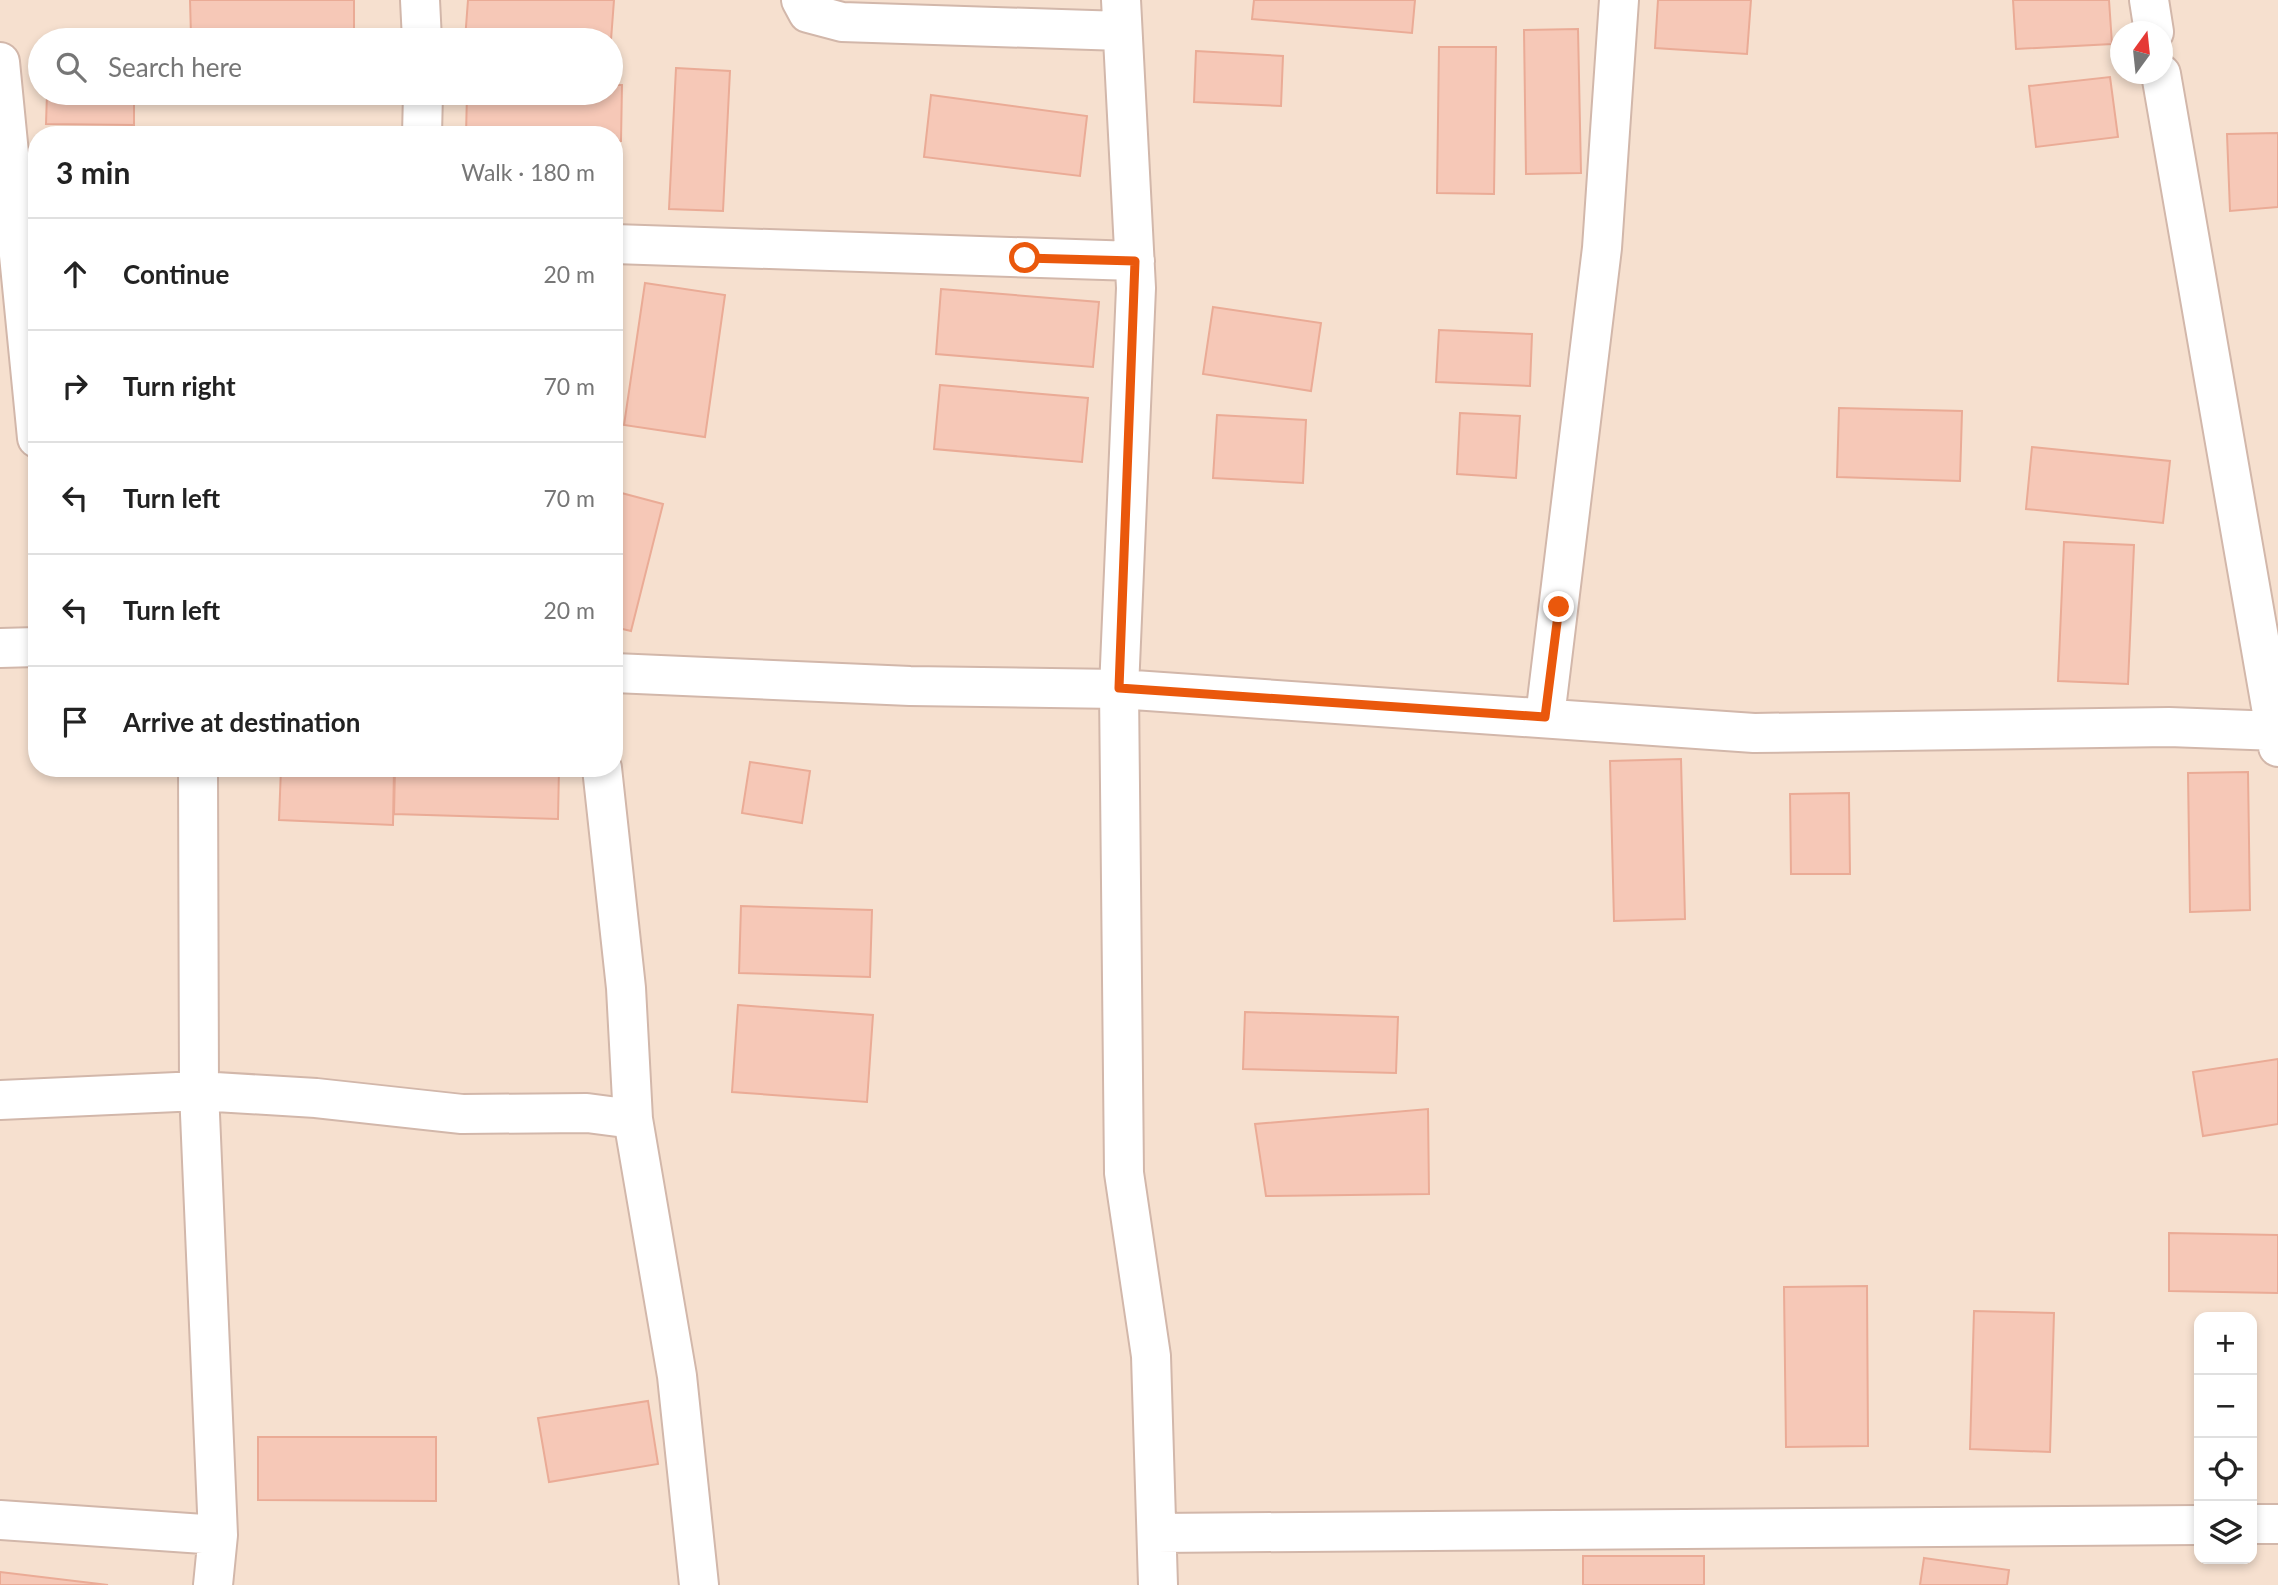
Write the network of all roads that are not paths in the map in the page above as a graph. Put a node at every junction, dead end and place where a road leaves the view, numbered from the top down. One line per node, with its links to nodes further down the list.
1 (421, 0): 7 (street)
2 (801, 0): 5 (street)
3 (1619, 0): 19 (street)
4 (2149, 0): 6 (street)
5 (1122, 16): 13 (street)
6 (2152, 21)
7 (422, 28)
8 (0, 62): 14 (street)
9 (2163, 84): 20 (street)
10 (423, 105): 11 (street)
11 (422, 126)
12 (623, 244): 13 (street)
13 (1135, 261): 18 (street)
14 (28, 347)
15 (28, 647): 16 (street)
16 (0, 648)
17 (623, 673): 18 (street)
18 (1119, 688): 19 (street); 30 (street)
19 (1545, 717): 20 (street)
20 (2277, 736)
21 (198, 777): 23 (street)
22 (602, 777): 25 (street)
23 (199, 1091): 24 (street); 25 (street); 31 (street)
24 (0, 1100)
25 (633, 1119): 33 (street)
26 (0, 1520): 31 (street)
27 (2257, 1524): 28 (street)
28 (2278, 1524)
29 (2194, 1525): 30 (street)
30 (1157, 1533): 34 (street)
31 (218, 1535): 32 (street)
32 (213, 1585)
33 (699, 1585)
34 (1158, 1585)

